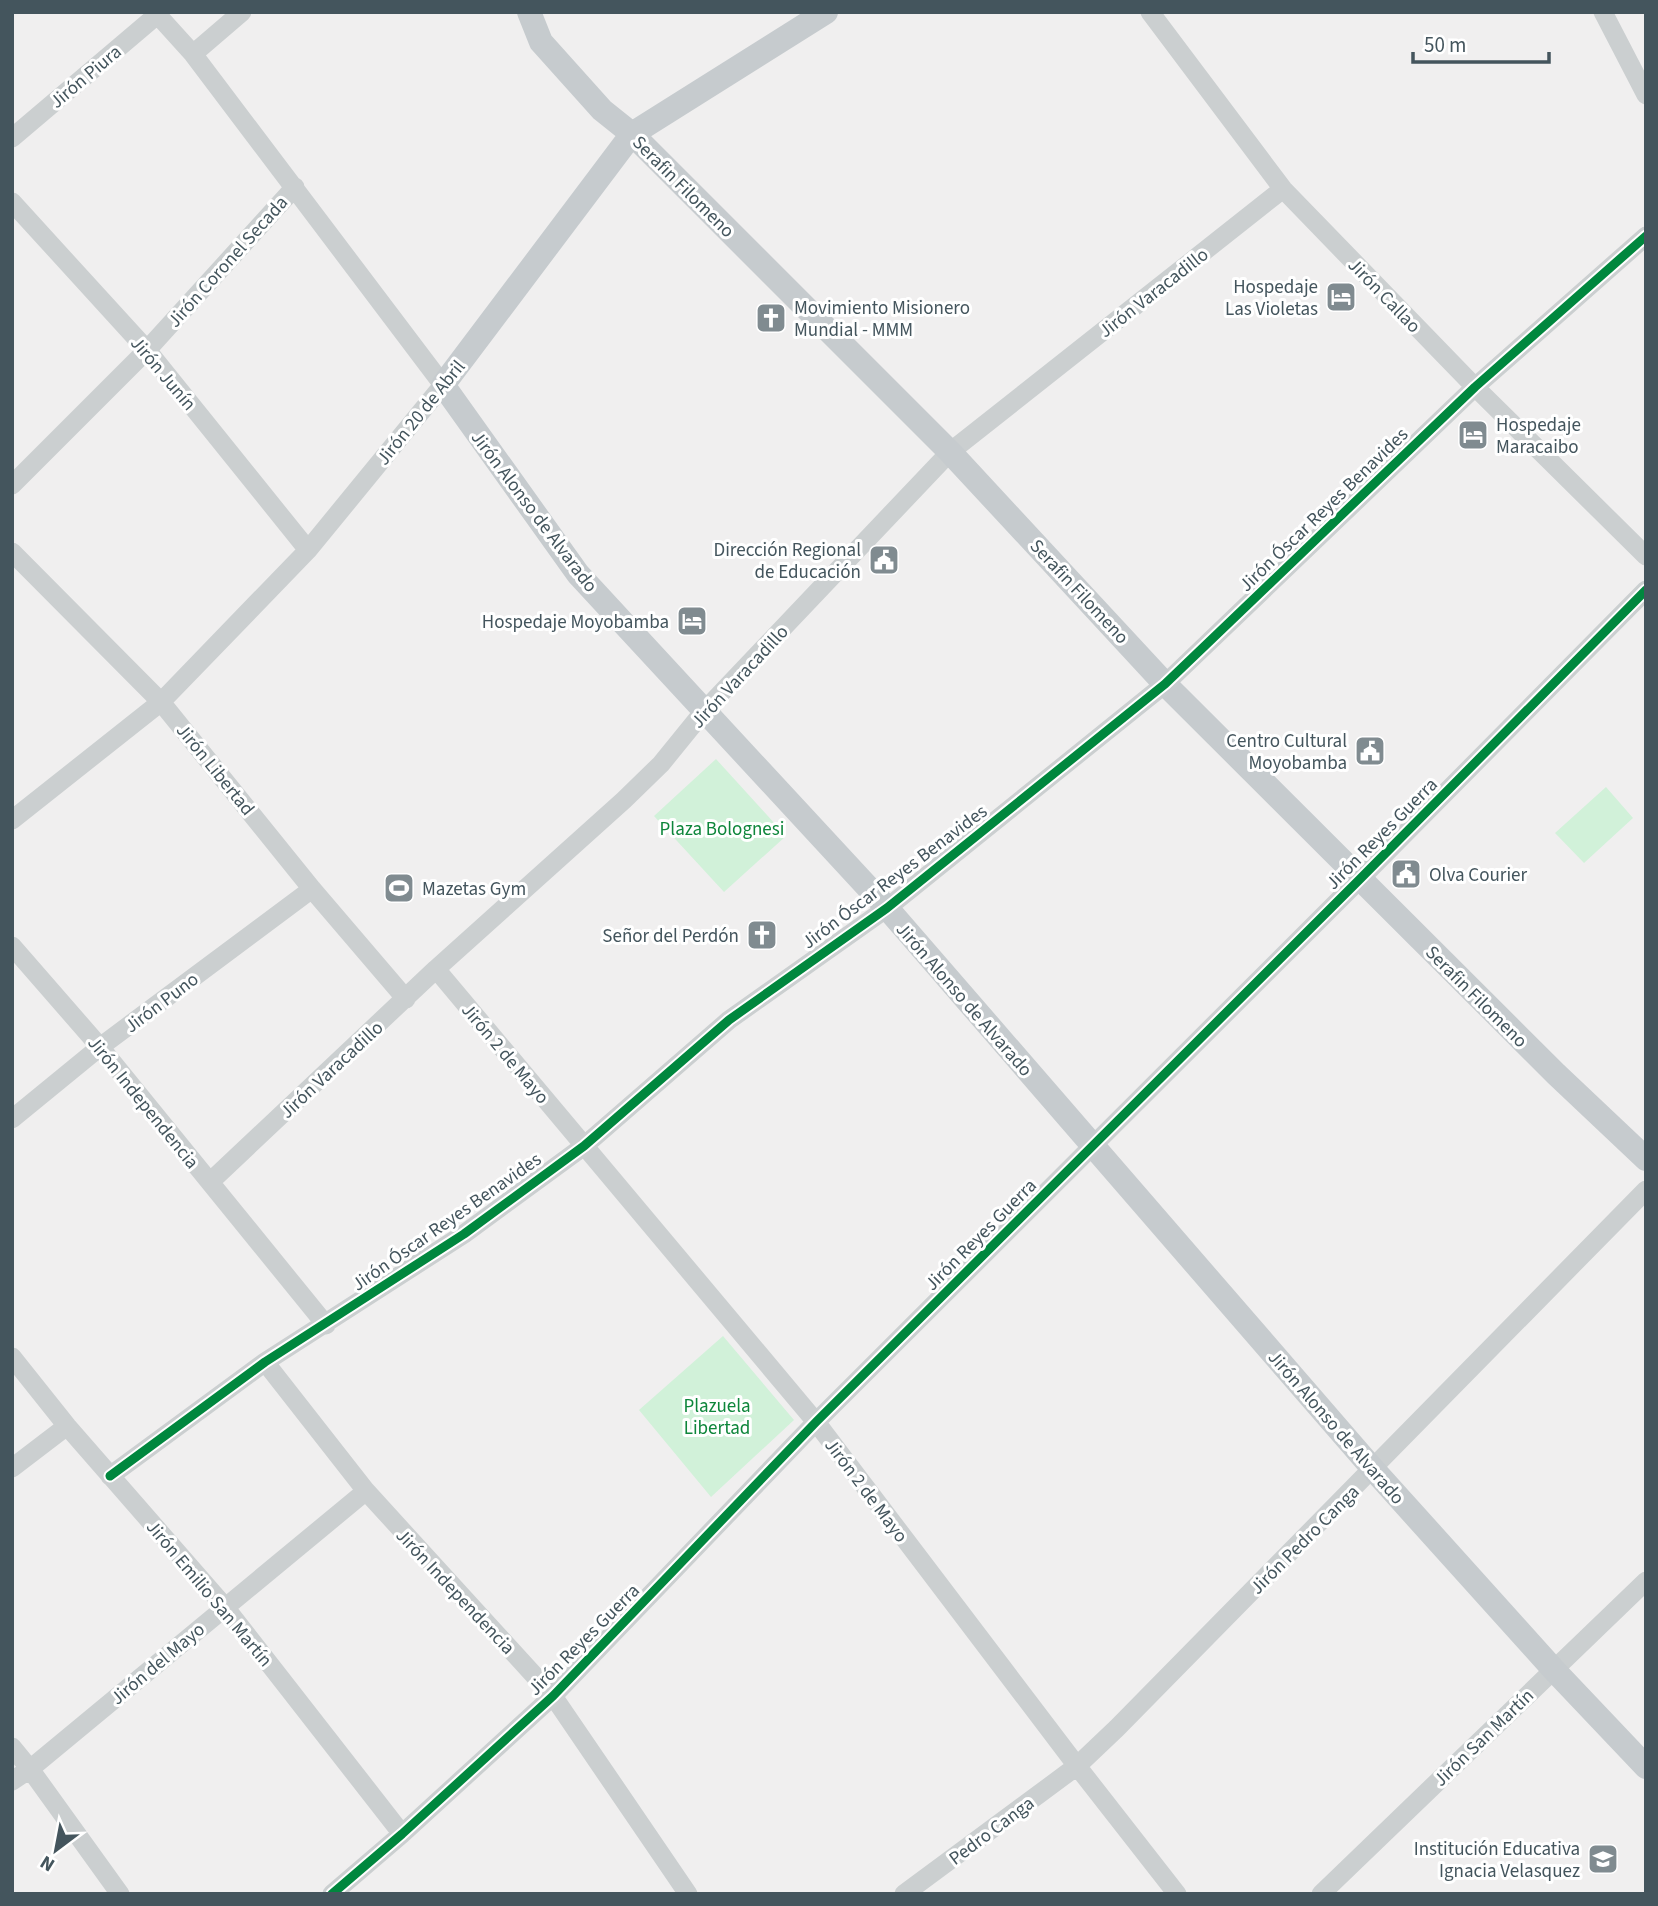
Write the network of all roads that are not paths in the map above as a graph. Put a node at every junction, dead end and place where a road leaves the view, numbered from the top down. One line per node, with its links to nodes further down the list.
1 (242, 12): 7 (street)
2 (529, 12): 9 (main road, Serafin Filomeno)
3 (826, 12): 9 (main road, Jirón 20 de Abril)
4 (1150, 12): 12 (street, Jirón Callao)
5 (1603, 12): 8 (street)
6 (156, 14): 7 (street, Jirón Alonso de Alvarado); 10 (street, Jirón Piura)
7 (192, 54): 11 (street, Jirón Alonso de Alvarado)
8 (1646, 95)
9 (632, 134): 16 (main road, Jirón 20 de Abril); 18 (main road, Serafin Filomeno)
10 (12, 138)
11 (295, 187): 15 (street, Jirón Coronel Secada); 16 (street, Jirón Alonso de Alvarado)
12 (1283, 189): 17 (street, Jirón Callao); 18 (street, Jirón Varacadillo)
13 (12, 202): 15 (street, Jirón Junín)
14 (1646, 236): 17 (street, Jirón Óscar Reyes Benavides)
15 (147, 350): 19 (street, Jirón Coronel Secada); 20 (street, Jirón Junín)
16 (443, 385): 20 (street, Jirón 20 de Abril); 26 (main road, Jirón Alonso de Alvarado)
17 (1475, 387): 22 (street, Jirón Callao); 24 (street, Jirón Óscar Reyes Benavides)
18 (950, 452): 24 (main road, Serafin Filomeno); 26 (street, Jirón Varacadillo)
19 (12, 485)
20 (308, 550): 25 (street, Jirón 20 de Abril)
21 (12, 552): 25 (street, Jirón Libertad)
22 (1646, 556)
23 (1646, 590): 28 (street, Jirón Reyes Guerra)
24 (1166, 684): 28 (main road, Serafin Filomeno); 30 (street, Jirón Óscar Reyes Benavides)
25 (161, 702): 27 (street, Jirón 20 de Abril); 29 (street, Jirón Libertad)
26 (704, 711): 30 (main road, Jirón Alonso de Alvarado); 32 (street, Jirón Varacadillo)
27 (12, 820)
28 (1360, 879): 37 (street, Jirón Reyes Guerra); 38 (main road, Serafin Filomeno)
29 (312, 889): 33 (street, Jirón Libertad); 34 (street, Jirón Puno)
30 (887, 908): 36 (street, Jirón Óscar Reyes Benavides); 37 (main road, Jirón Alonso de Alvarado)
31 (12, 946): 34 (street, Jirón Independencia)
32 (436, 969): 33 (street, Jirón Varacadillo); 36 (street, Jirón 2 de Mayo)
33 (406, 999): 39 (street, Jirón Varacadillo)
34 (100, 1047): 35 (street, Jirón Puno); 39 (street, Jirón Independencia)
35 (12, 1119)
36 (584, 1146): 41 (street, Jirón Óscar Reyes Benavides); 44 (street, Jirón 2 de Mayo)
37 (1092, 1147): 44 (street, Jirón Reyes Guerra); 47 (main road, Jirón Alonso de Alvarado)
38 (1646, 1159)
39 (210, 1182): 41 (street, Jirón Independencia)
40 (1646, 1190): 47 (street, Jirón Pedro Canga)
41 (326, 1325): 43 (street, Jirón Óscar Reyes Benavides)
42 (12, 1357): 45 (street, Jirón Emilio San Martín)
43 (265, 1362): 48 (street, Jirón Óscar Reyes Benavides); 49 (street, Jirón Independencia)
44 (816, 1422): 55 (street, Jirón Reyes Guerra); 57 (street, Jirón 2 de Mayo)
45 (67, 1426): 46 (street); 48 (street, Jirón Emilio San Martín)
46 (12, 1468)
47 (1373, 1469): 54 (main road, Jirón Alonso de Alvarado); 57 (street, Jirón Pedro Canga)
48 (110, 1476): 53 (street, Jirón Emilio San Martín)
49 (366, 1491): 50 (street, Jirón del Mayo); 51 (street, Jirón Independencia)
50 (337, 1514): 51 (street); 53 (street, Jirón del Mayo)
51 (386, 1514): 55 (street, Jirón Independencia)
52 (1646, 1581): 54 (street, Jirón San Martín)
53 (225, 1607): 59 (street, Jirón del Mayo); 61 (street, Jirón Emilio San Martín)
54 (1554, 1670): 58 (main road, Jirón Alonso de Alvarado); 67 (street, Jirón San Martín)
55 (553, 1696): 61 (street, Jirón Reyes Guerra); 64 (street, Jirón Independencia)
56 (12, 1747): 59 (street)
57 (1077, 1766): 65 (street, Pedro Canga); 66 (street, Jirón 2 de Mayo)
58 (1646, 1767)
59 (30, 1769): 60 (street, Jirón del Mayo); 62 (street)
60 (12, 1781)
61 (401, 1834): 63 (street, Jirón Reyes Guerra)
62 (120, 1894)
63 (332, 1894)
64 (688, 1894)
65 (904, 1894)
66 (1177, 1894)
67 (1321, 1894)

